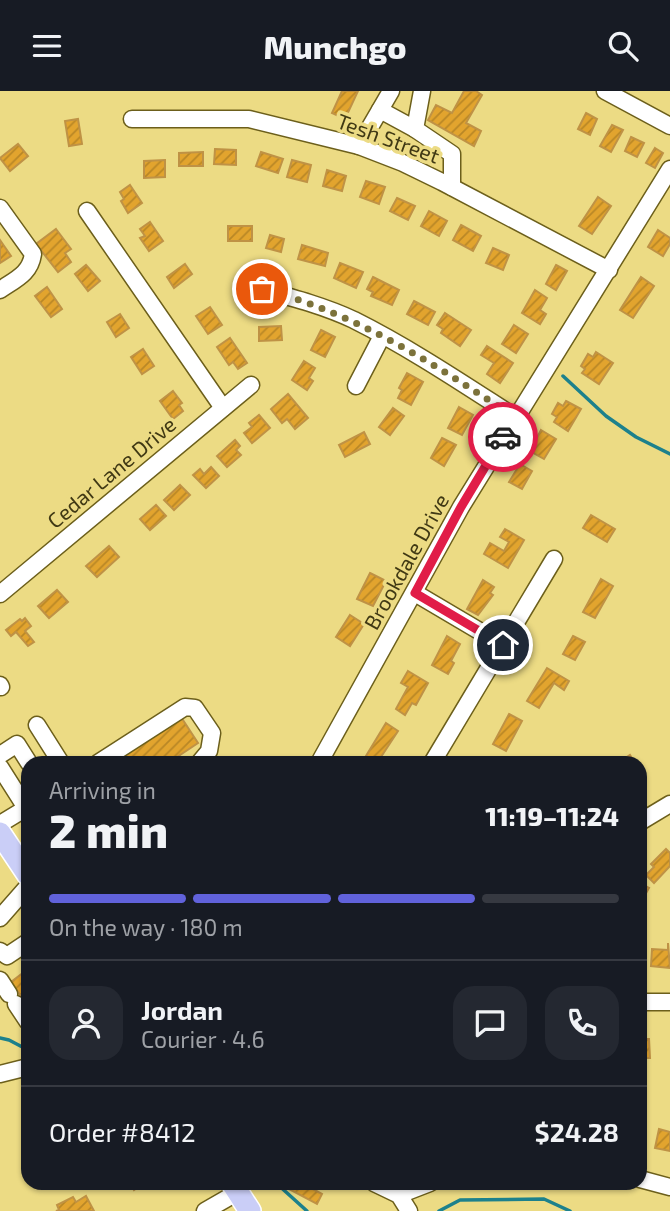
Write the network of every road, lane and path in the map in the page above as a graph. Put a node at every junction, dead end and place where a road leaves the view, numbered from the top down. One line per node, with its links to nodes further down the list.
1 (391, 91): 4 (street)
2 (422, 91): 7 (street)
3 (605, 91): 6 (street)
4 (380, 110): 7 (street); 8 (street)
5 (132, 119): 8 (street, Tesh Street)
6 (670, 126)
7 (415, 129): 10 (street)
8 (359, 146): 10 (street, Tesh Street)
9 (670, 169): 13 (street, Brookdale Drive)
10 (452, 187): 13 (street, Tesh Street)
11 (0, 208): 15 (street)
12 (87, 211): 19 (street)
13 (609, 270): 20 (street, Brookdale Drive)
14 (246, 285): 16 (street)
15 (0, 290)
16 (382, 336): 18 (street); 20 (street)
17 (251, 385): 19 (street, Cedar Lane Drive)
18 (356, 386)
19 (223, 408): 23 (street, Cedar Lane Drive)
20 (515, 417): 22 (street, Brookdale Drive)
21 (554, 558): 24 (street)
22 (415, 593): 24 (street); 31 (street, Brookdale Drive)
23 (0, 594)
24 (503, 645): 32 (street)
25 (37, 725): 28 (street)
26 (0, 755): 27 (street)
27 (25, 756)
28 (57, 756)
29 (109, 756): 30 (street)
30 (205, 756)
31 (322, 756)
32 (436, 756)
33 (0, 767): 34 (street)
34 (21, 798)
35 (670, 804): 37 (street)
36 (21, 811): 38 (street)
37 (647, 818)
38 (0, 824)
39 (0, 833): 40 (main road)
40 (21, 864)
41 (21, 894): 42 (street)
42 (0, 918)
43 (21, 946): 44 (street)
44 (2, 957)
45 (8, 993): 48 (street)
46 (647, 1002): 47 (street)
47 (670, 1002)
48 (21, 1012)
49 (21, 1069): 50 (street)
50 (0, 1075)
51 (647, 1181): 52 (street)
52 (670, 1187)
53 (232, 1190): 58 (street)
54 (236, 1190): 59 (main road)
55 (389, 1190): 57 (street)
56 (412, 1190): 57 (street)
57 (399, 1195): 60 (street)
58 (205, 1211)
59 (250, 1211)
60 (409, 1211)

